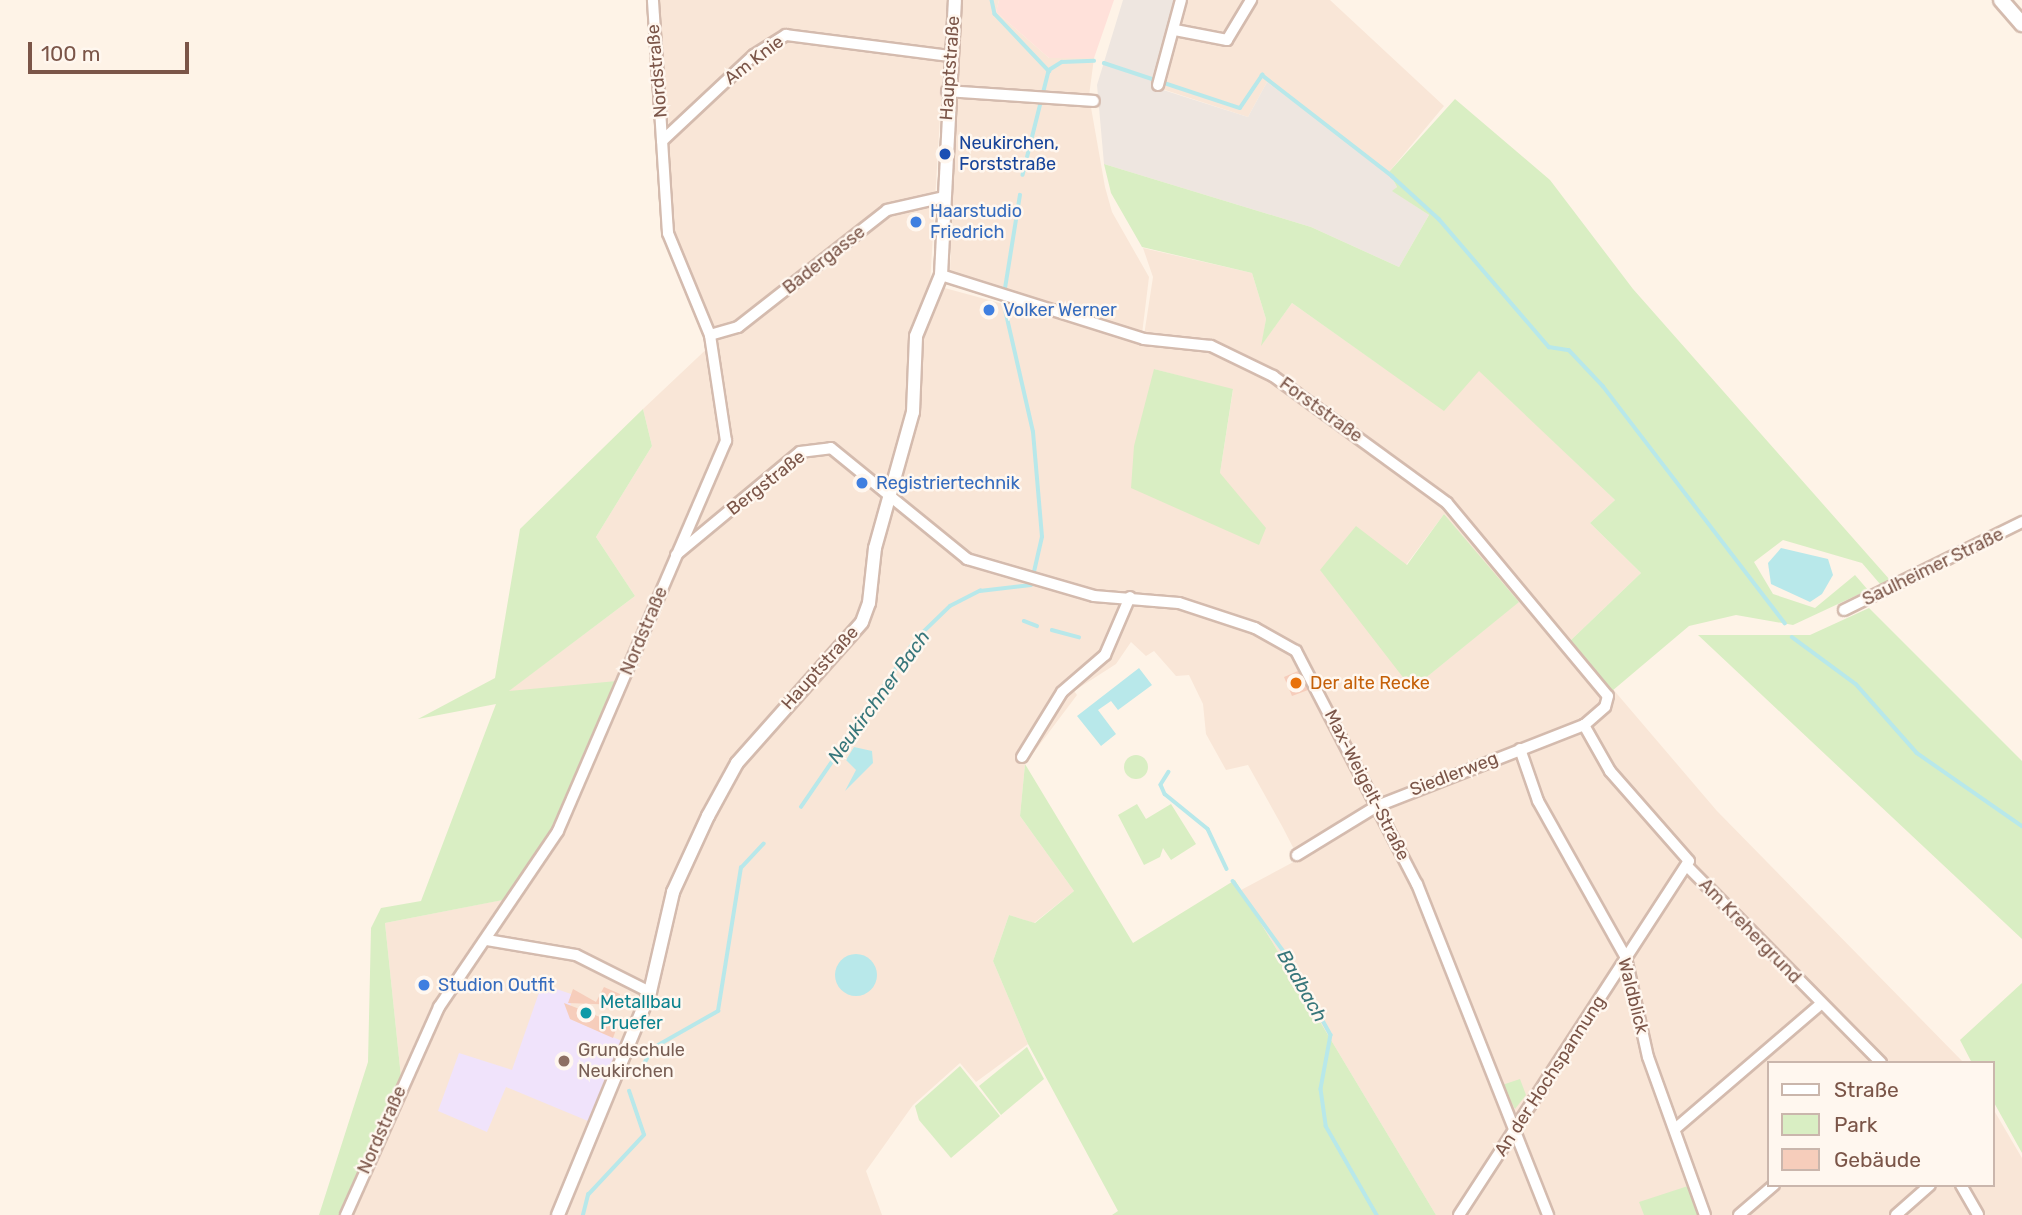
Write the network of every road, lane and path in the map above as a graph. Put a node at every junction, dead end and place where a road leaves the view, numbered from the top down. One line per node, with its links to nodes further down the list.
1 (653, 0): 12 (street, Nordstraße)
2 (955, 0): 8 (street, Hauptstraße)
3 (1181, 0): 7 (street)
4 (1251, 0): 7 (street)
5 (2001, 0): 6 (main road)
6 (2022, 24)
7 (1175, 30): 9 (street)
8 (949, 56): 10 (street, Hauptstraße); 12 (street, Am Knie)
9 (1158, 85)
10 (947, 91): 11 (street); 13 (street, Hauptstraße)
11 (1094, 101)
12 (662, 141): 15 (street, Nordstraße)
13 (944, 197): 14 (street, Hauptstraße); 15 (street, Badergasse)
14 (941, 275): 16 (street, Hauptstraße); 21 (street, Forststraße)
15 (710, 335): 18 (street, Nordstraße)
16 (892, 499): 18 (street, Bergstraße); 19 (street, Max-Weigelt-Straße); 30 (street, Hauptstraße)
17 (2022, 522): 20 (street, Saulheimer Straße)
18 (676, 555): 28 (street, Nordstraße)
19 (1129, 597): 24 (street); 25 (street, Max-Weigelt-Straße)
20 (1844, 610)
21 (1608, 696): 22 (street, Siedlerweg)
22 (1584, 725): 23 (street, Siedlerweg); 27 (street, Am Krehergrund)
23 (1520, 749): 25 (street, Siedlerweg); 29 (street, Waldblick)
24 (1023, 757)
25 (1377, 806): 26 (street, Siedlerweg); 34 (street, Max-Weigelt-Straße)
26 (1297, 855)
27 (1688, 867): 29 (street, An der Hochspannung); 31 (street, Am Krehergrund)
28 (487, 940): 30 (street); 38 (street, Nordstraße)
29 (1626, 958): 33 (street, Waldblick); 34 (street, An der Hochspannung)
30 (650, 992): 39 (street, Hauptstraße)
31 (1821, 1004): 32 (street, Am Krehergrund); 33 (street)
32 (1879, 1061)
33 (1675, 1129): 42 (street, Waldblick)
34 (1513, 1132): 40 (street, An der Hochspannung); 41 (street, Max-Weigelt-Straße)
35 (1772, 1187): 43 (street)
36 (1928, 1187): 44 (street)
37 (1962, 1187): 45 (street)
38 (346, 1215)
39 (558, 1215)
40 (1459, 1215)
41 (1548, 1215)
42 (1705, 1215)
43 (1739, 1215)
44 (1896, 1215)
45 (1978, 1215)

